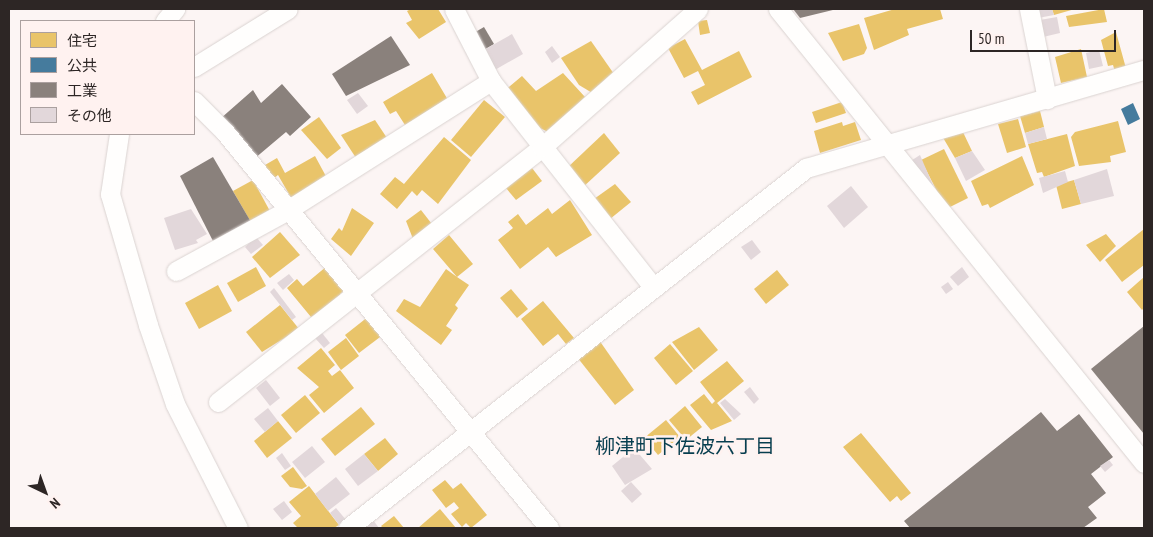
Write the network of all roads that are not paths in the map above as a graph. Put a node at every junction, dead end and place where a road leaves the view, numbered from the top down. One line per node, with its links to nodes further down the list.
1 (175, 9): 7 (street)
2 (288, 9): 8 (street)
3 (454, 9): 10 (street)
4 (698, 9): 14 (street)
5 (778, 9): 15 (street)
6 (1029, 9): 11 (street)
7 (166, 20)
8 (195, 66)
9 (1144, 70): 11 (street)
10 (491, 81): 14 (street); 16 (street)
11 (1046, 99): 15 (street)
12 (195, 102): 16 (street)
13 (119, 135): 23 (street)
14 (542, 147): 18 (street); 19 (street)
15 (886, 147): 18 (street); 22 (street)
16 (286, 211): 17 (street); 19 (street)
17 (176, 271)
18 (654, 288): 21 (street)
19 (355, 294): 20 (street); 21 (street)
20 (218, 402)
21 (470, 432): 24 (street); 25 (street)
22 (1144, 463)
23 (238, 528)
24 (348, 528)
25 (549, 528)

